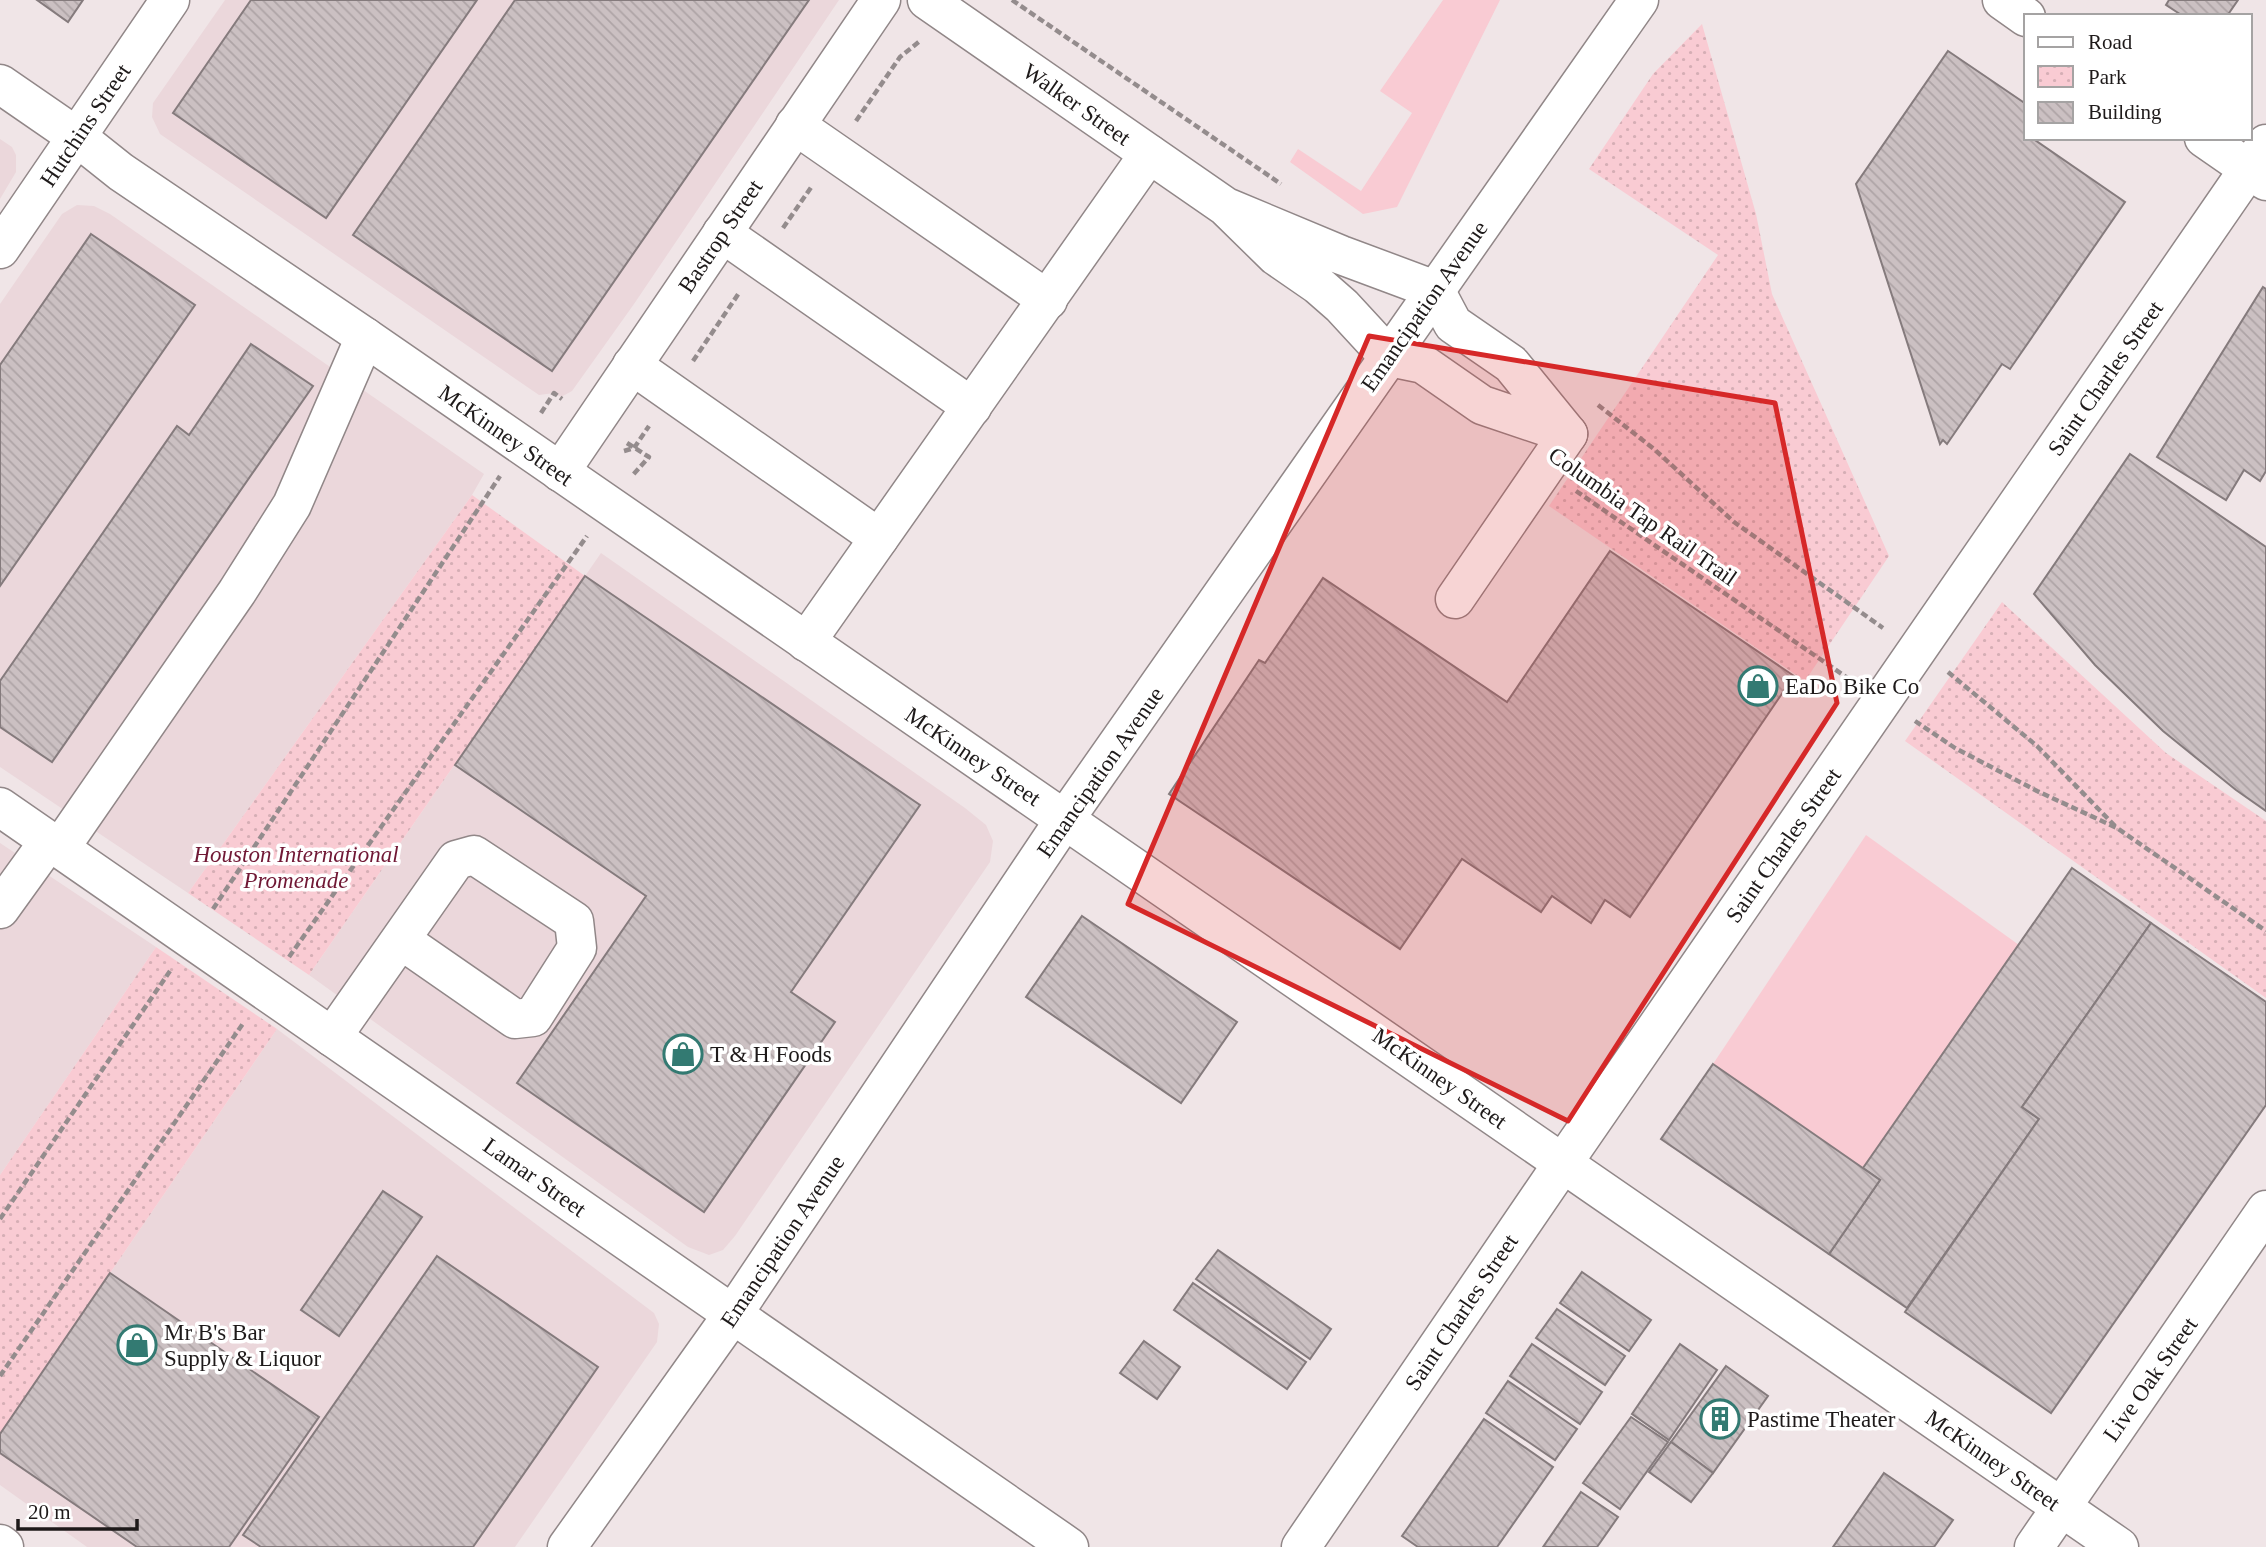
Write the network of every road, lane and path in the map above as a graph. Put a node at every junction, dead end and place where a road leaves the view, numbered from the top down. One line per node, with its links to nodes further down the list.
1 (170, 0): 10 (street, Hutchins Street)
2 (881, 0): 9 (street, Bastrop Street)
3 (927, 0): 12 (street, Walker Street)
4 (1012, 0): 14 (path)
5 (1639, 0): 18 (street, Emancipation Avenue)
6 (2002, 0): 7 (street)
7 (2024, 15)
8 (0, 84): 10 (street, McKinney Street)
9 (795, 125): 16 (street, Bastrop Street); 19 (street)
10 (77, 137): 17 (street, Hutchins Street); 20 (street, McKinney Street)
11 (2208, 140): 13 (street)
12 (1149, 155): 15 (street, Walker Street); 19 (street)
13 (2260, 165): 49 (street, Saint Charles Street)
14 (1288, 188)
15 (1226, 207): 18 (street, Walker Street); 21 (street, Walker Street)
16 (722, 233): 22 (street, Bastrop Street); 24 (street)
17 (0, 249)
18 (1435, 290): 21 (street, Emancipation Avenue); 25 (street)
19 (1048, 300): 24 (street)
20 (365, 337): 27 (street, McKinney Street); 40 (street)
21 (1389, 357): 25 (street); 38 (street, Emancipation Avenue)
22 (632, 366): 27 (street, Bastrop Street); 29 (street)
23 (1591, 399): 32 (path, Columbia Tap Rail Trail)
24 (972, 407): 29 (street)
25 (1568, 434): 26 (street)
26 (1544, 469): 31 (street); 34 (path, Columbia Tap Rail Trail)
27 (560, 472): 33 (street, McKinney Street)
28 (498, 480): 42 (path)
29 (879, 538): 33 (street)
30 (576, 551): 45 (path)
31 (1455, 599)
32 (1860, 614)
33 (806, 642): 38 (street, McKinney Street)
34 (1834, 669)
35 (1953, 675): 39 (path)
36 (1922, 725): 39 (path)
37 (0, 807): 40 (street, Lamar Street)
38 (1065, 819): 49 (street, McKinney Street); 52 (street, Emancipation Avenue)
39 (2117, 828): 43 (path)
40 (54, 844): 41 (street); 48 (street, Lamar Street)
41 (0, 909)
42 (209, 915)
43 (2266, 931)
44 (401, 940): 44 (street); 48 (street)
45 (284, 965)
46 (174, 967): 51 (path)
47 (247, 1017): 53 (path)
48 (332, 1037): 52 (street, Lamar Street)
49 (1563, 1163): 54 (street, McKinney Street); 59 (street, Saint Charles Street)
50 (2266, 1210): 54 (street, Live Oak Street)
51 (0, 1219)
52 (733, 1314): 57 (street, Emancipation Avenue); 58 (street, Lamar Street)
53 (0, 1376)
54 (2060, 1506): 60 (street, Live Oak Street); 61 (street, McKinney Street)
55 (0, 1544): 56 (street)
56 (5, 1547)
57 (566, 1547)
58 (1069, 1547)
59 (1301, 1547)
60 (2034, 1547)
61 (2119, 1547)

